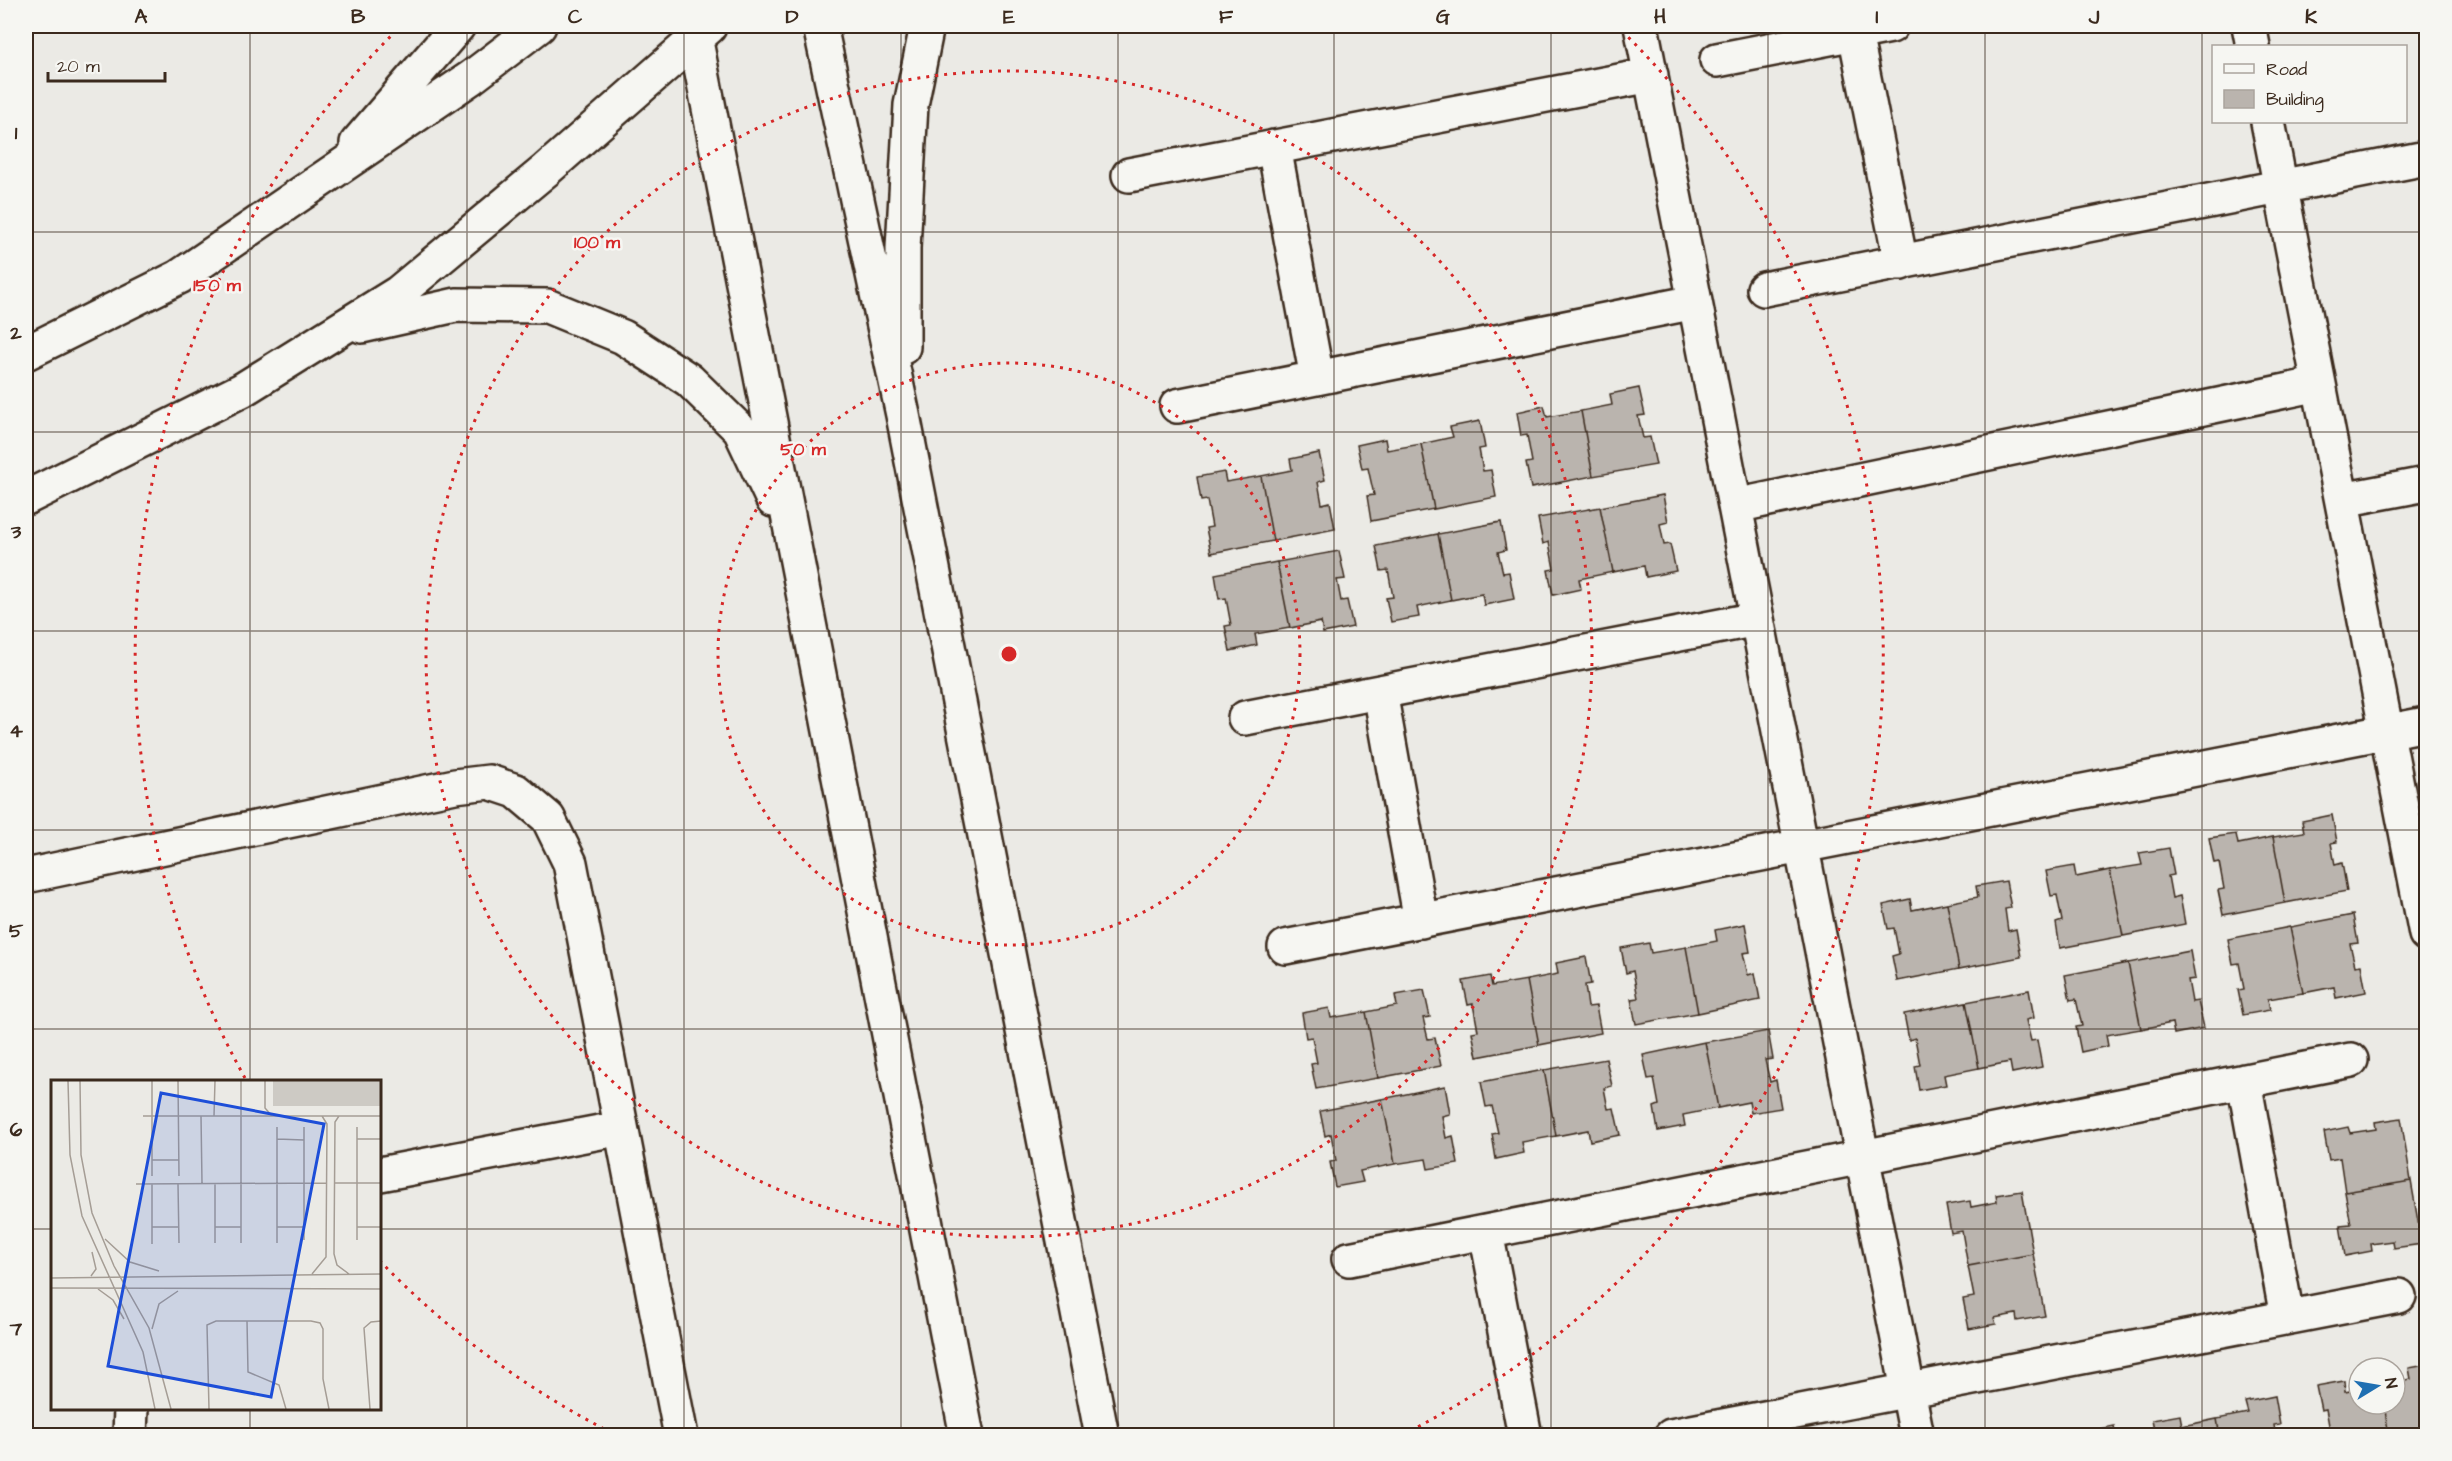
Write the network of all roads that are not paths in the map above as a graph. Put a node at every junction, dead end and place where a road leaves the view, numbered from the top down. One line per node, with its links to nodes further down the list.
1 (458, 26): 16 (street)
2 (539, 26): 16 (street)
3 (820, 26): 27 (street)
4 (927, 26): 27 (street)
5 (1641, 26): 12 (street)
6 (1891, 26): 9 (street)
7 (2249, 26): 10 (street)
8 (700, 30): 22 (street); 32 (street)
9 (1855, 33): 11 (street); 19 (street)
10 (2253, 45)
11 (1717, 60)
12 (1651, 75): 14 (street); 21 (street)
13 (2268, 123): 18 (street)
14 (1274, 147): 17 (street); 24 (street)
15 (2427, 158): 18 (street)
16 (330, 175): 23 (street)
17 (1129, 175)
18 (2281, 187): 19 (street); 25 (street)
19 (1901, 263): 20 (street)
20 (1764, 289)
21 (1695, 302): 24 (street); 31 (street)
22 (334, 333): 29 (street); 32 (street)
23 (26, 353)
24 (1317, 378): 26 (street)
25 (2319, 384): 30 (street); 31 (street)
26 (1177, 406)
27 (903, 415): 58 (street)
28 (2427, 484): 30 (street)
29 (26, 498)
30 (2342, 500): 37 (street)
31 (1735, 506): 33 (street)
32 (794, 544): 57 (street)
33 (1757, 619): 34 (street); 38 (street)
34 (1380, 692): 35 (street); 41 (street)
35 (1245, 718)
36 (2427, 724): 37 (street)
37 (2386, 732): 38 (street); 39 (street)
38 (1801, 845): 41 (street); 47 (street)
39 (2419, 872): 42 (street)
40 (26, 876): 46 (street)
41 (1421, 921): 43 (street)
42 (2427, 934)
43 (1285, 947)
44 (2351, 1060): 45 (street)
45 (2244, 1081): 47 (street); 52 (street)
46 (621, 1128): 48 (street); 56 (street)
47 (1862, 1157): 49 (street); 53 (street)
48 (381, 1174)
49 (1486, 1232): 50 (street); 59 (street)
50 (1349, 1259)
51 (2399, 1296): 52 (street)
52 (2287, 1317): 53 (street)
53 (1908, 1390): 60 (street); 61 (street)
54 (131, 1410): 55 (street)
55 (130, 1436)
56 (681, 1436)
57 (967, 1436)
58 (1102, 1436)
59 (1525, 1436)
60 (1671, 1436)
61 (1917, 1436)

